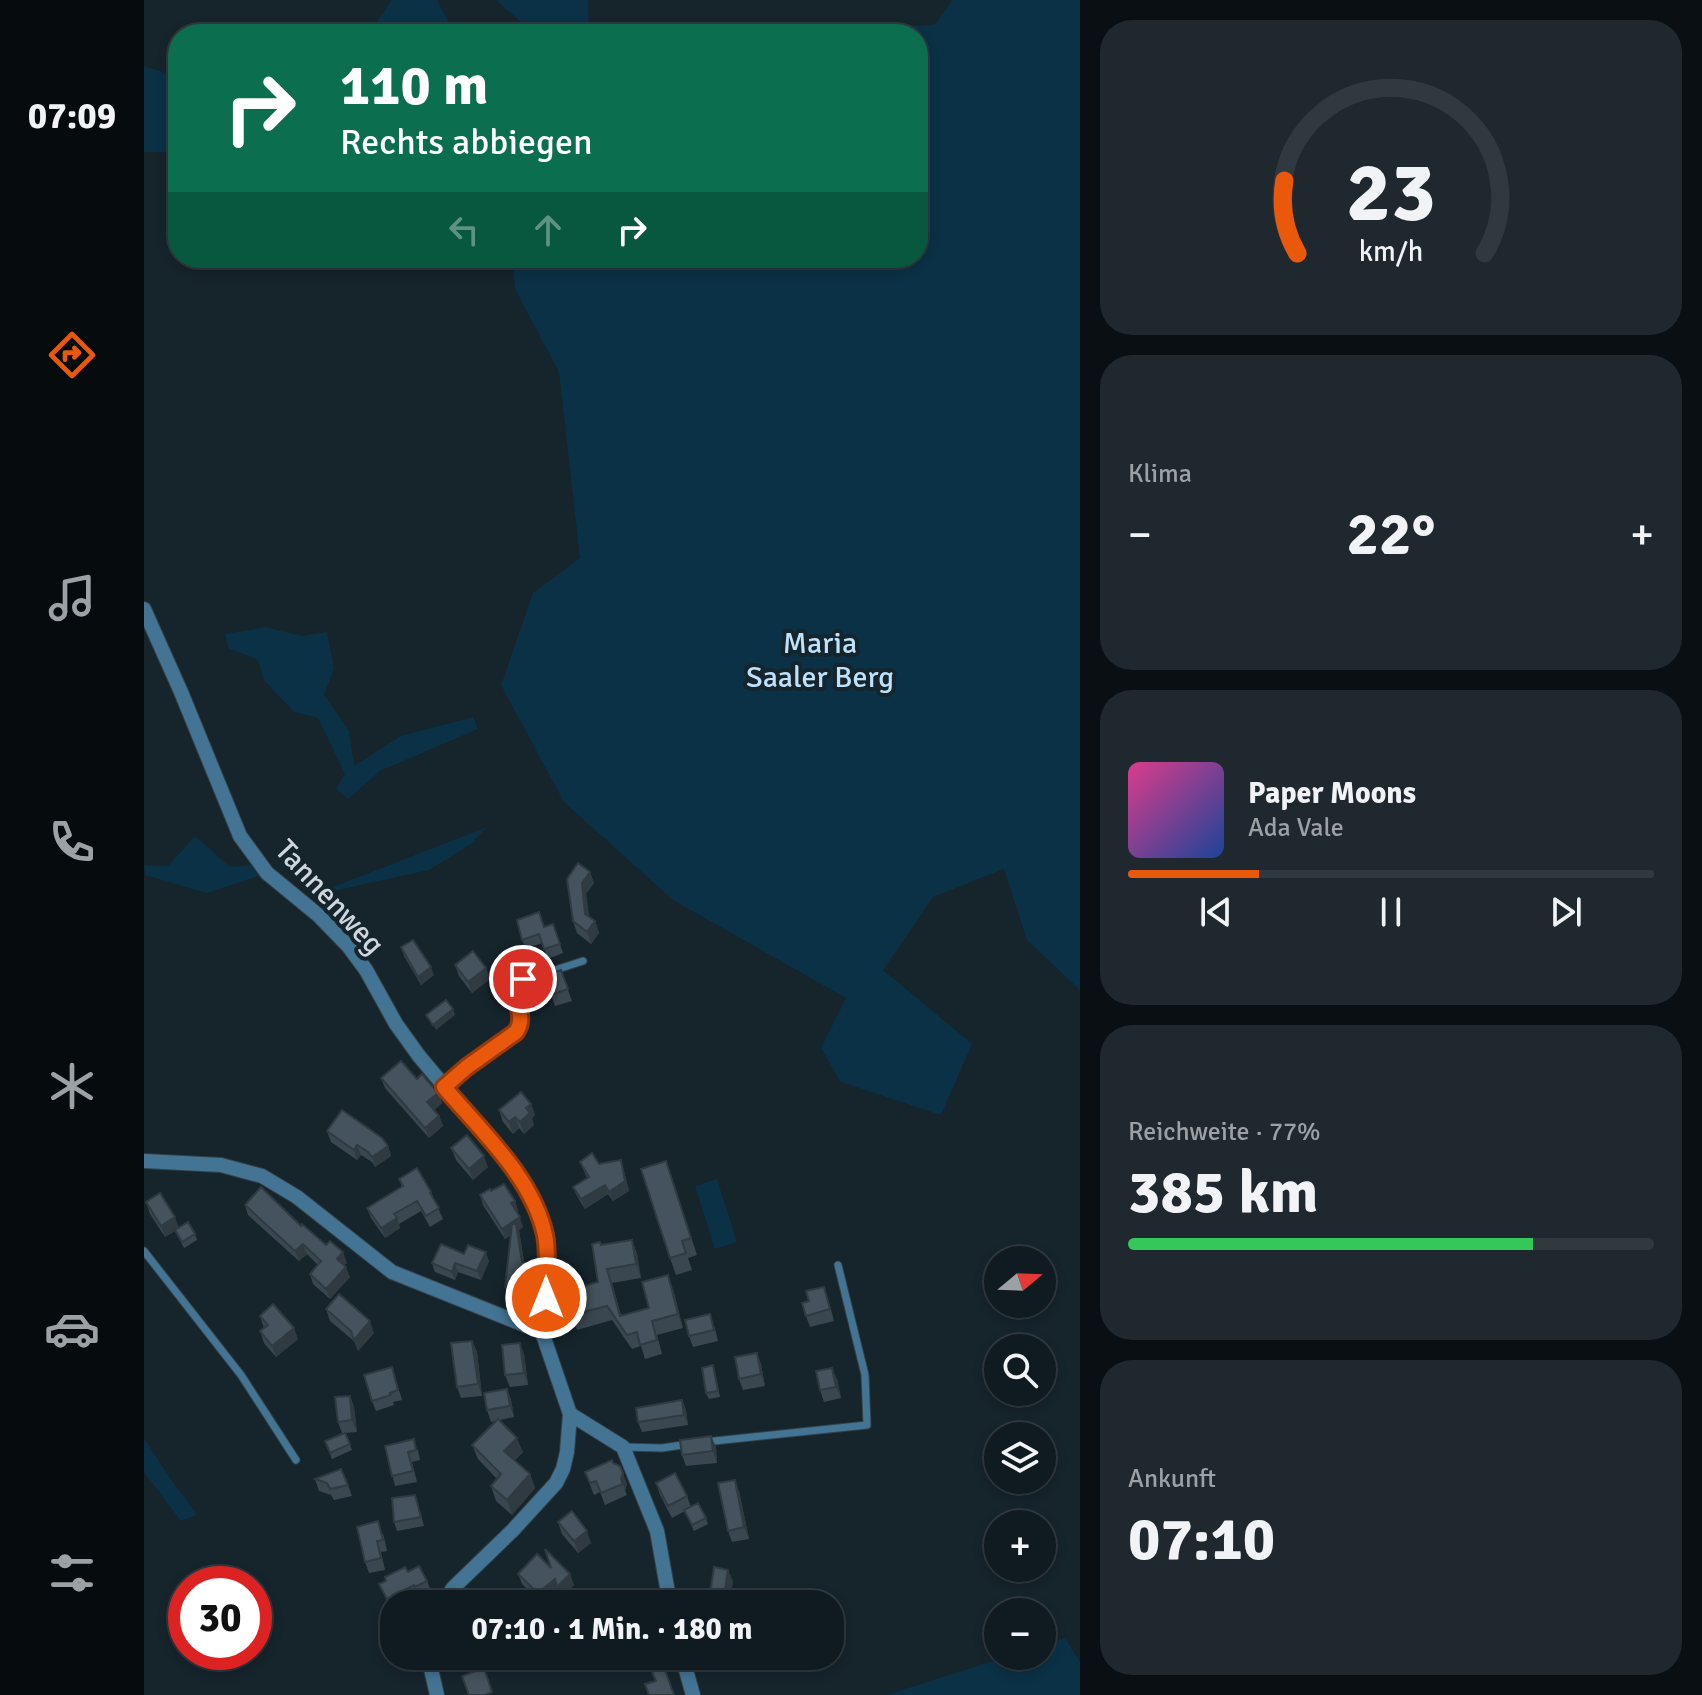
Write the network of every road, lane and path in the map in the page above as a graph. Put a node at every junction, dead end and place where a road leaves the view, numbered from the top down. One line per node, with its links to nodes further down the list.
1 (144, 609): 3 (street, Tannenweg)
2 (583, 961): 3 (lane)
3 (444, 1087): 7 (street, Tannenweg)
4 (144, 1161): 7 (street)
5 (144, 1251): 10 (lane)
6 (838, 1265): 9 (lane)
7 (542, 1332): 8 (street)
8 (570, 1414): 9 (street); 11 (street)
9 (623, 1447): 12 (street)
10 (296, 1460)
11 (452, 1590)
12 (668, 1590)
13 (431, 1670): 15 (street)
14 (686, 1670): 16 (street)
15 (437, 1695)
16 (693, 1695)

